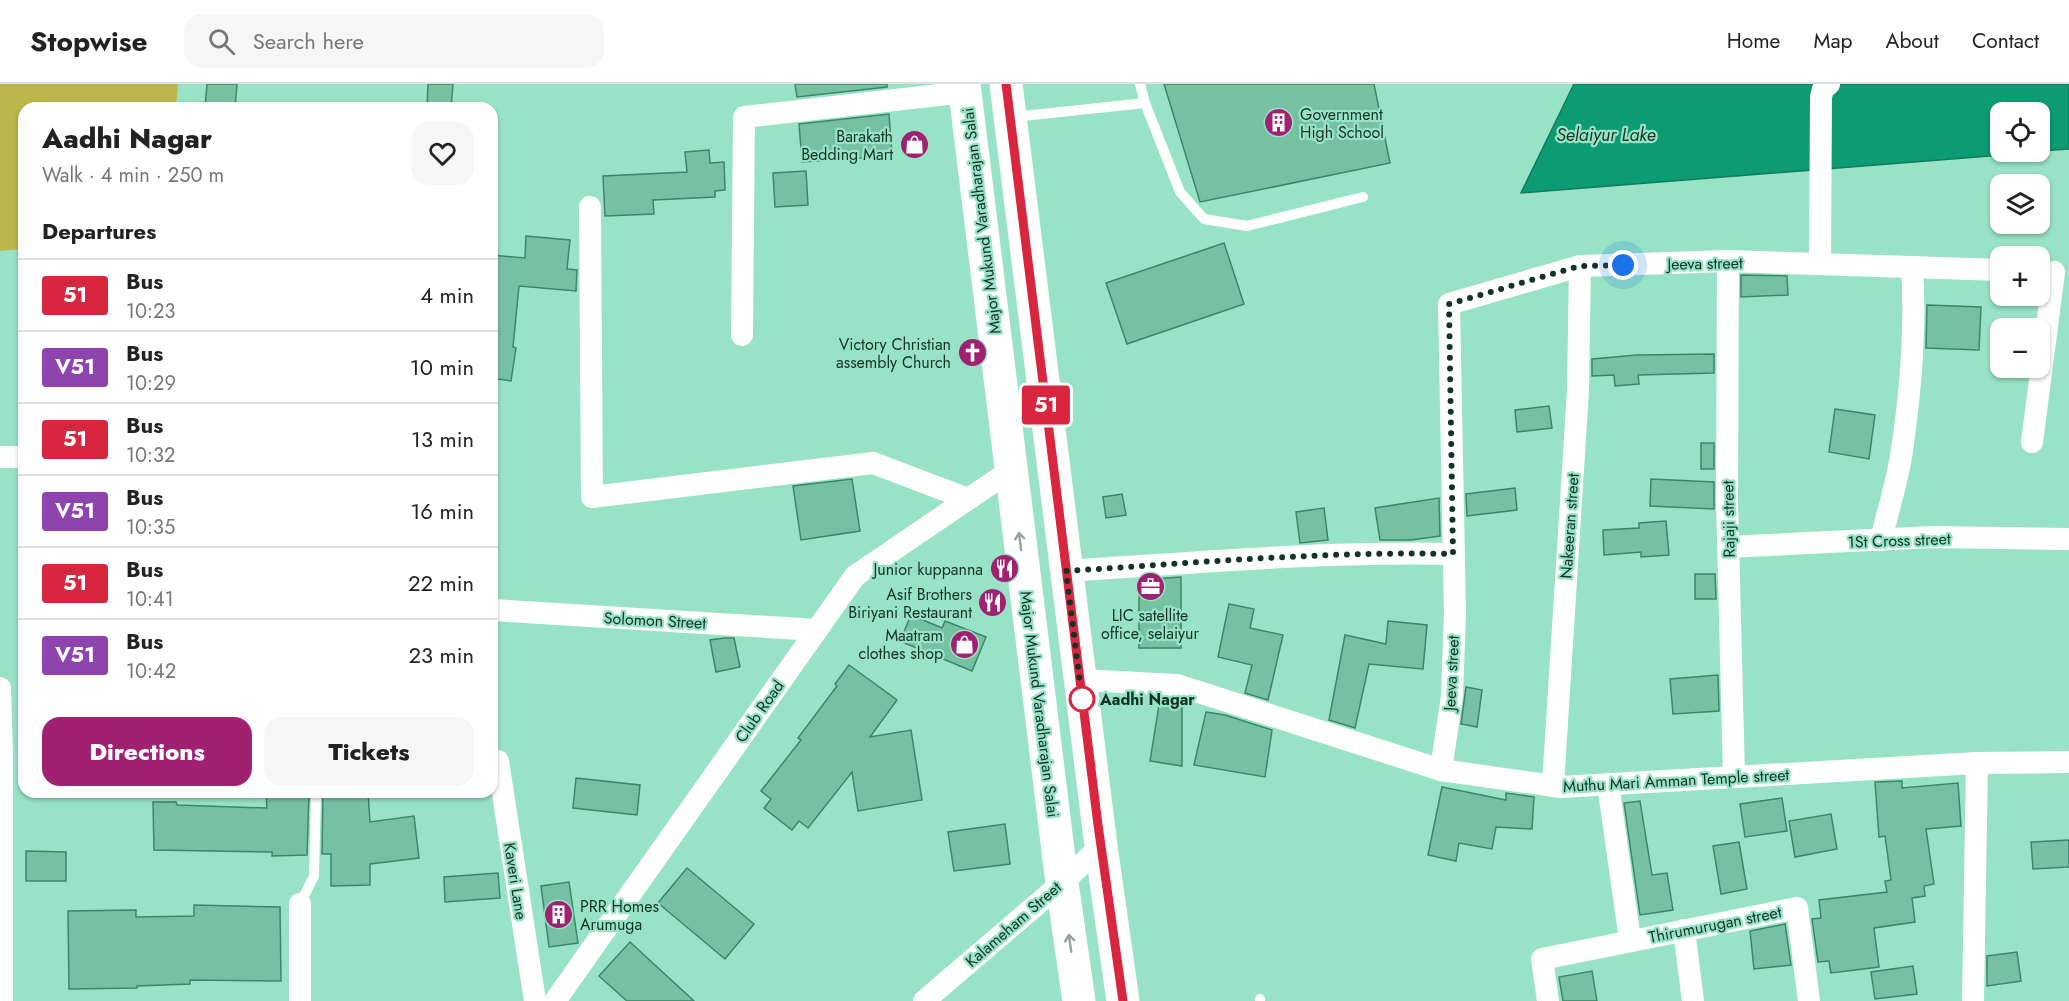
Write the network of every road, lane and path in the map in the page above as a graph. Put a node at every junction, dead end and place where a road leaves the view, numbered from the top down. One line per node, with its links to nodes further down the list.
1 (1006, 84): 6 (main road)
2 (1140, 84): 5 (lane)
3 (1829, 84): 10 (street)
4 (965, 88): 15 (street); 19 (main road, Major Mukund Varadharajan Salai)
5 (1145, 103): 6 (lane); 7 (lane)
6 (1010, 117): 25 (main road)
7 (1363, 197)
8 (590, 207): 20 (street)
9 (1728, 261): 10 (street, Jeeva street); 11 (street, Jeeva street); 23 (street, Rajaji street)
10 (1820, 264): 12 (street, Jeeva street)
11 (1580, 266): 24 (street, Jeeva street); 36 (street, Nakeeran street)
12 (1912, 267): 13 (street, Jeeva street); 22 (street)
13 (1990, 270)
14 (2054, 272): 16 (street)
15 (742, 335)
16 (2032, 442)
17 (0, 457): 18 (street)
18 (18, 457)
19 (1011, 470): 20 (street, Club Road); 39 (main road, Major Mukund Varadharajan Salai, one-way to 19)
20 (968, 499): 27 (street, Club Road)
21 (2069, 539): 22 (street, 1St Cross street)
22 (1881, 540): 23 (street, 1St Cross street)
23 (1728, 547): 34 (street, Rajaji street)
24 (1453, 554): 25 (street); 33 (street, Jeeva street)
25 (1066, 571): 28 (main road)
26 (498, 610): 27 (street, Solomon Street)
27 (817, 630): 46 (street, Club Road)
28 (1080, 680): 33 (street, Muthu Mari Amman Temple street); 38 (main road)
29 (0, 688): 43 (street)
30 (498, 761): 45 (street, Kaveri Lane)
31 (2069, 762): 32 (street, Muthu Mari Amman Temple street)
32 (1977, 763): 34 (street, Muthu Mari Amman Temple street); 53 (street)
33 (1441, 770): 36 (street, Muthu Mari Amman Temple street)
34 (1734, 777): 35 (street, Muthu Mari Amman Temple street)
35 (1608, 784): 36 (street, Muthu Mari Amman Temple street); 42 (street)
36 (1553, 785)
37 (316, 798): 40 (lane)
38 (1101, 846): 39 (street, Kalameham Street); 49 (main road)
39 (1062, 883): 47 (street, Kalameham Street); 48 (main road, Major Mukund Varadharajan Salai, one-way to 39)
40 (300, 904): 44 (street)
41 (1684, 930): 42 (street, Thirumurugan street); 51 (street); 52 (street, Thirumurugan street)
42 (1630, 940): 50 (street, Thirumurugan street)
43 (2, 1001)
44 (300, 1001)
45 (535, 1001)
46 (555, 1001)
47 (924, 1001)
48 (1078, 1001)
49 (1123, 1001)
50 (1548, 1001)
51 (1693, 1001)
52 (1809, 1001)
53 (1973, 1001)

